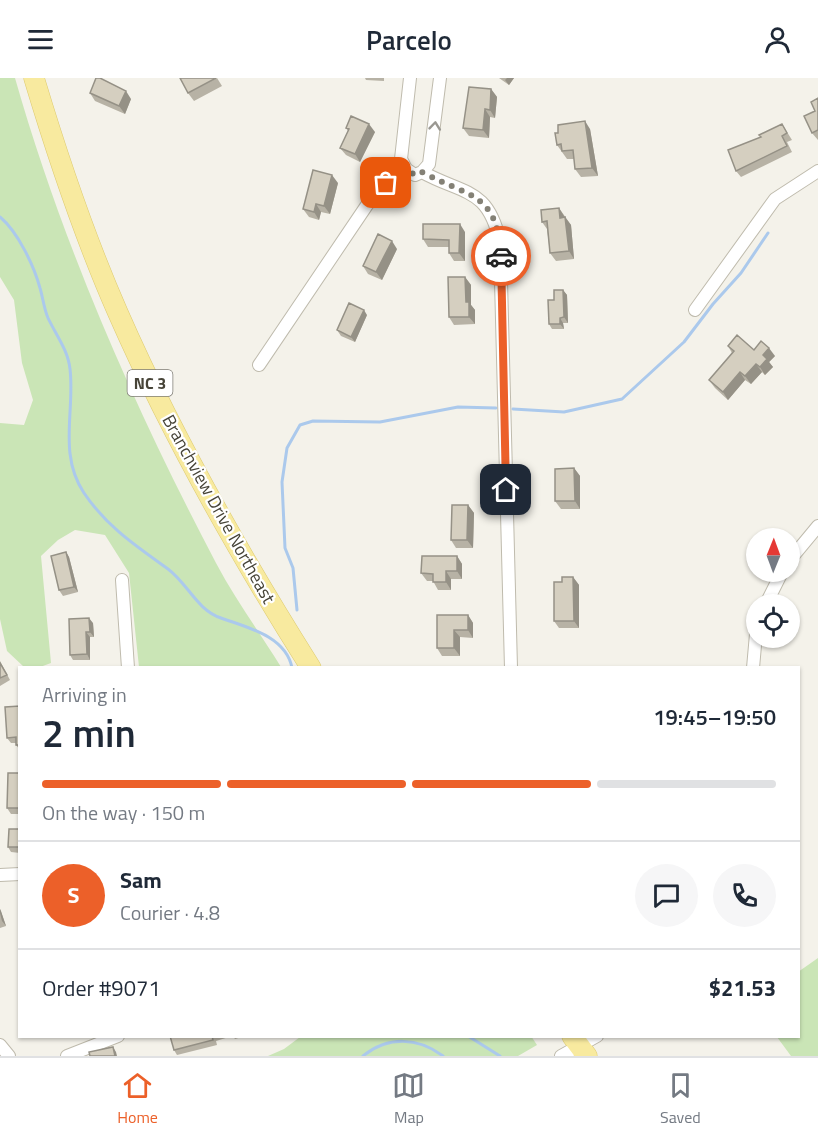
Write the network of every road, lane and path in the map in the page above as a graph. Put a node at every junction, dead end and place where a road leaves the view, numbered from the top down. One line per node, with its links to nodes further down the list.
1 (34, 78): 14 (main road, Branchview Drive Northeast / NC 3)
2 (410, 78): 4 (street)
3 (440, 78): 6 (street, one-way to 3)
4 (406, 169): 6 (street); 8 (street)
5 (818, 171): 7 (street)
6 (422, 172): 15 (street)
7 (695, 310)
8 (259, 365)
9 (818, 526): 10 (street)
10 (800, 548)
11 (123, 580): 13 (street)
12 (755, 648): 16 (street)
13 (128, 666)
14 (310, 666)
15 (511, 666)
16 (753, 666)
17 (18, 874): 18 (street)
18 (0, 875)
19 (113, 1038): 24 (street)
20 (593, 1038): 22 (street)
21 (0, 1045): 23 (street)
22 (579, 1046): 25 (street)
23 (9, 1056)
24 (67, 1056)
25 (561, 1056)

